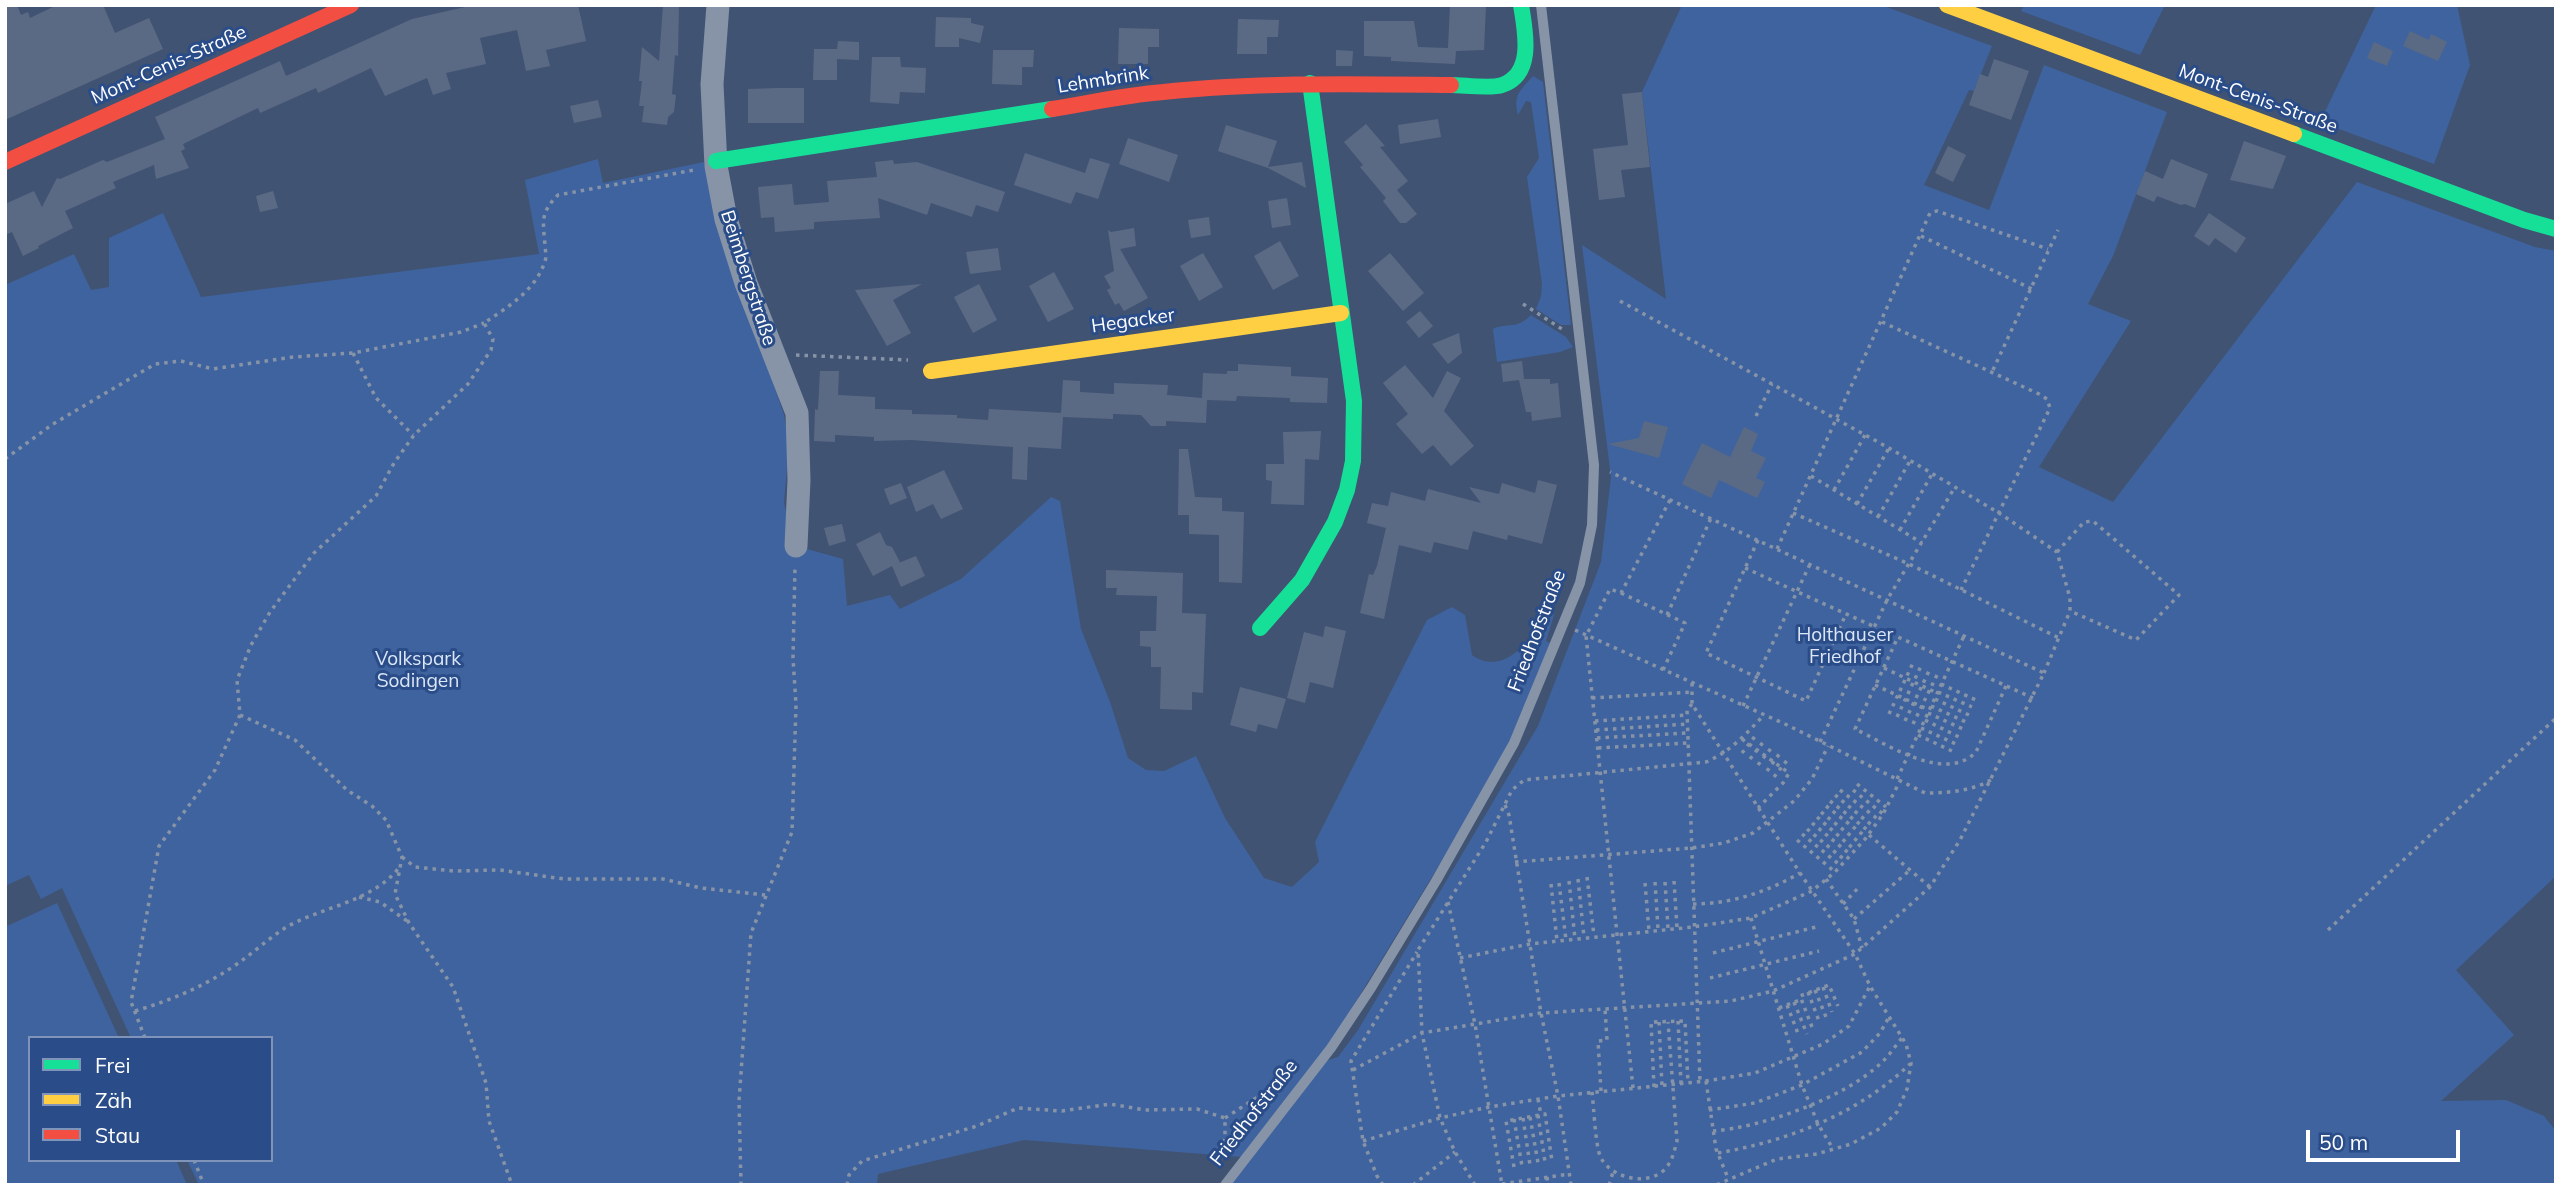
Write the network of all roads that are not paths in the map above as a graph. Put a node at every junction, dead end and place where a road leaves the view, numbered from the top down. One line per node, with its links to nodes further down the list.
1 (351, 5): 9 (street, Mont-Cenis-Straße)
2 (718, 5): 8 (street, Beimbergstraße)
3 (1521, 5): 7 (street, Lehmbrink)
4 (1541, 5): 15 (lane, Friedhofstraße)
5 (1947, 5): 6 (street, Mont-Cenis-Straße)
6 (2005, 15): 10 (street, Mont-Cenis-Straße)
7 (1310, 83): 8 (street, Lehmbrink); 11 (street)
8 (716, 161): 13 (street, Beimbergstraße)
9 (5, 162)
10 (2556, 229)
11 (1341, 313): 12 (street, Hegacker); 14 (street)
12 (931, 371)
13 (796, 546)
14 (1260, 628)
15 (1225, 1185)

